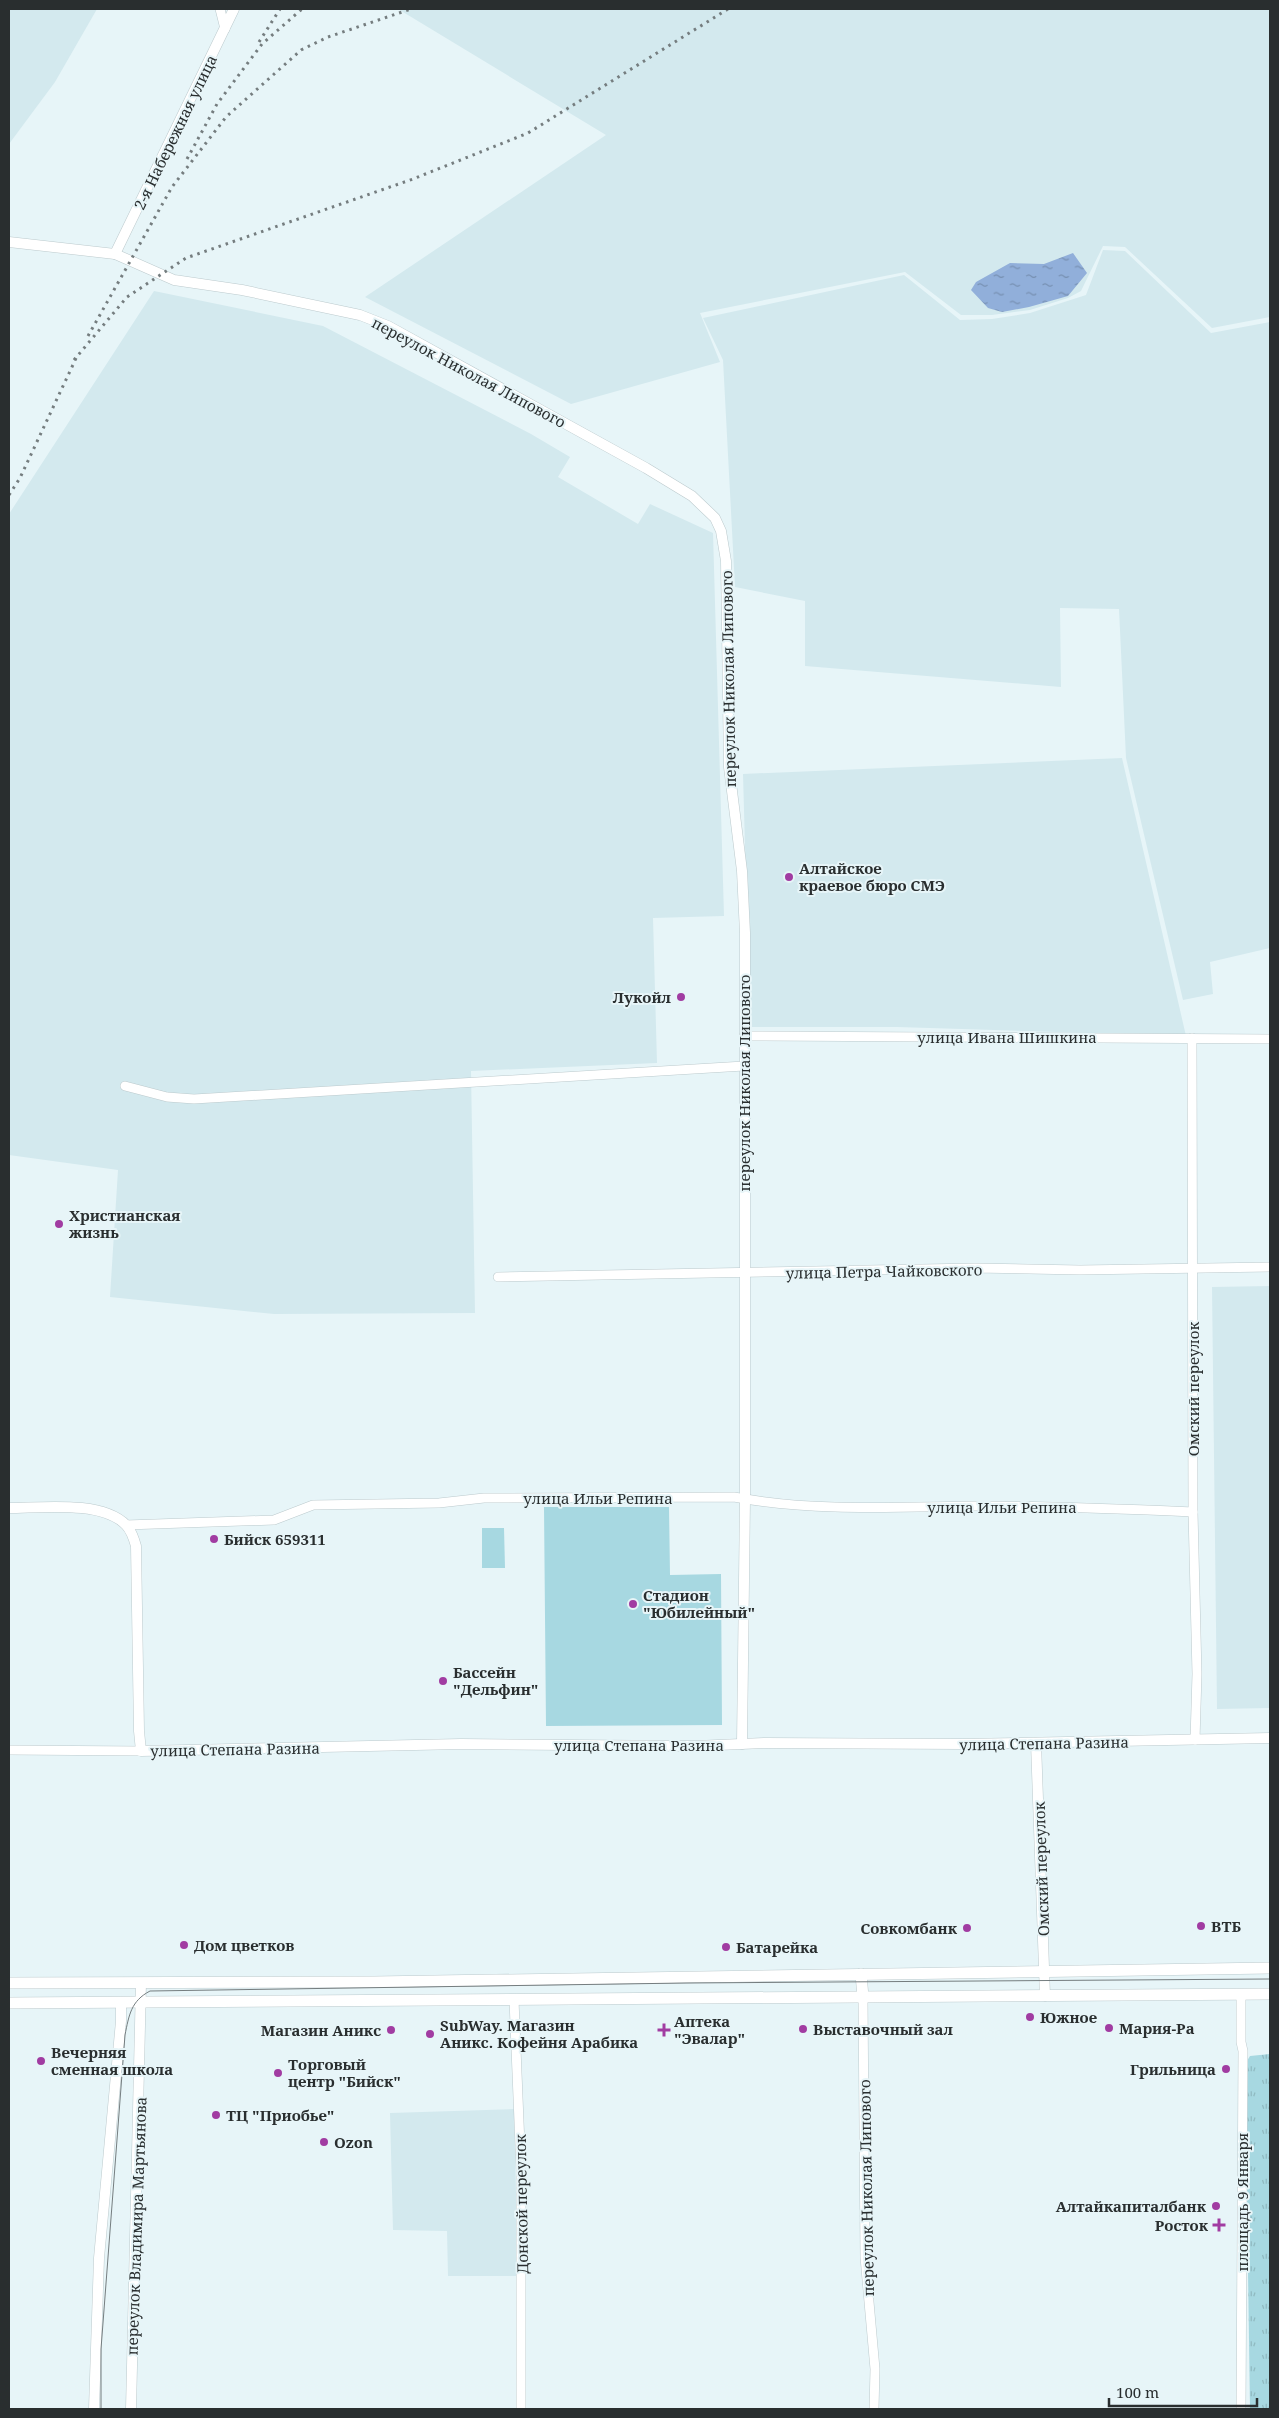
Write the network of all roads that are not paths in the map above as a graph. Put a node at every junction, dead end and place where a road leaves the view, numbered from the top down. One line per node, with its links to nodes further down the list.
1 (220, 9): 3 (street)
2 (234, 9): 3 (street, 2-я Набережная улица)
3 (225, 29): 5 (street, 2-я Набережная улица)
4 (9, 242): 5 (street, переулок Николая Липового)
5 (115, 254): 6 (street, переулок Николая Липового)
6 (744, 1036): 7 (street, улица Ивана Шишкина); 9 (street, переулок Николая Липового)
7 (1192, 1038): 8 (street, улица Ивана Шишкина); 12 (street, Омский переулок)
8 (1270, 1038)
9 (744, 1066): 10 (street); 13 (street, переулок Николая Липового)
10 (126, 1086)
11 (1270, 1268): 12 (street, улица Петра Чайковского)
12 (1193, 1269): 13 (street, улица Петра Чайковского); 17 (street, Омский переулок)
13 (744, 1274): 14 (street, улица Петра Чайковского); 15 (street, переулок Николая Липового)
14 (498, 1277)
15 (745, 1499): 17 (street, улица Ильи Репина); 18 (street, улица Ильи Репина); 22 (street, переулок Николая Липового)
16 (9, 1508): 18 (street)
17 (1193, 1512): 20 (street, Омский переулок)
18 (126, 1525): 24 (street)
19 (1270, 1738): 20 (street, улица Степана Разина)
20 (1195, 1740): 21 (street, улица Степана Разина)
21 (1036, 1743): 22 (street, улица Степана Разина); 26 (street, Омский переулок)
22 (742, 1744): 24 (street, улица Степана Разина)
23 (9, 1750): 24 (street, улица Степана Разина)
24 (141, 1751)
25 (1270, 1968): 26 (main road)
26 (1044, 1971): 27 (main road); 32 (street, Омский переулок)
27 (861, 1974): 29 (main road); 33 (main road)
28 (9, 1983): 29 (main road)
29 (141, 1983): 35 (street, переулок Владимира Мартьянова)
30 (1270, 1994): 31 (main road)
31 (1242, 1995): 32 (main road); 42 (street, площадь 9 Января)
32 (1045, 1996): 33 (main road)
33 (863, 1997): 34 (main road); 41 (street, переулок Николая Липового)
34 (514, 2000): 35 (main road); 40 (street, Донской переулок)
35 (141, 2002): 37 (main road); 39 (street, переулок Владимира Мартьянова)
36 (9, 2003): 37 (main road)
37 (121, 2003): 38 (street)
38 (94, 2409)
39 (131, 2409)
40 (521, 2409)
41 (874, 2409)
42 (1241, 2409)

